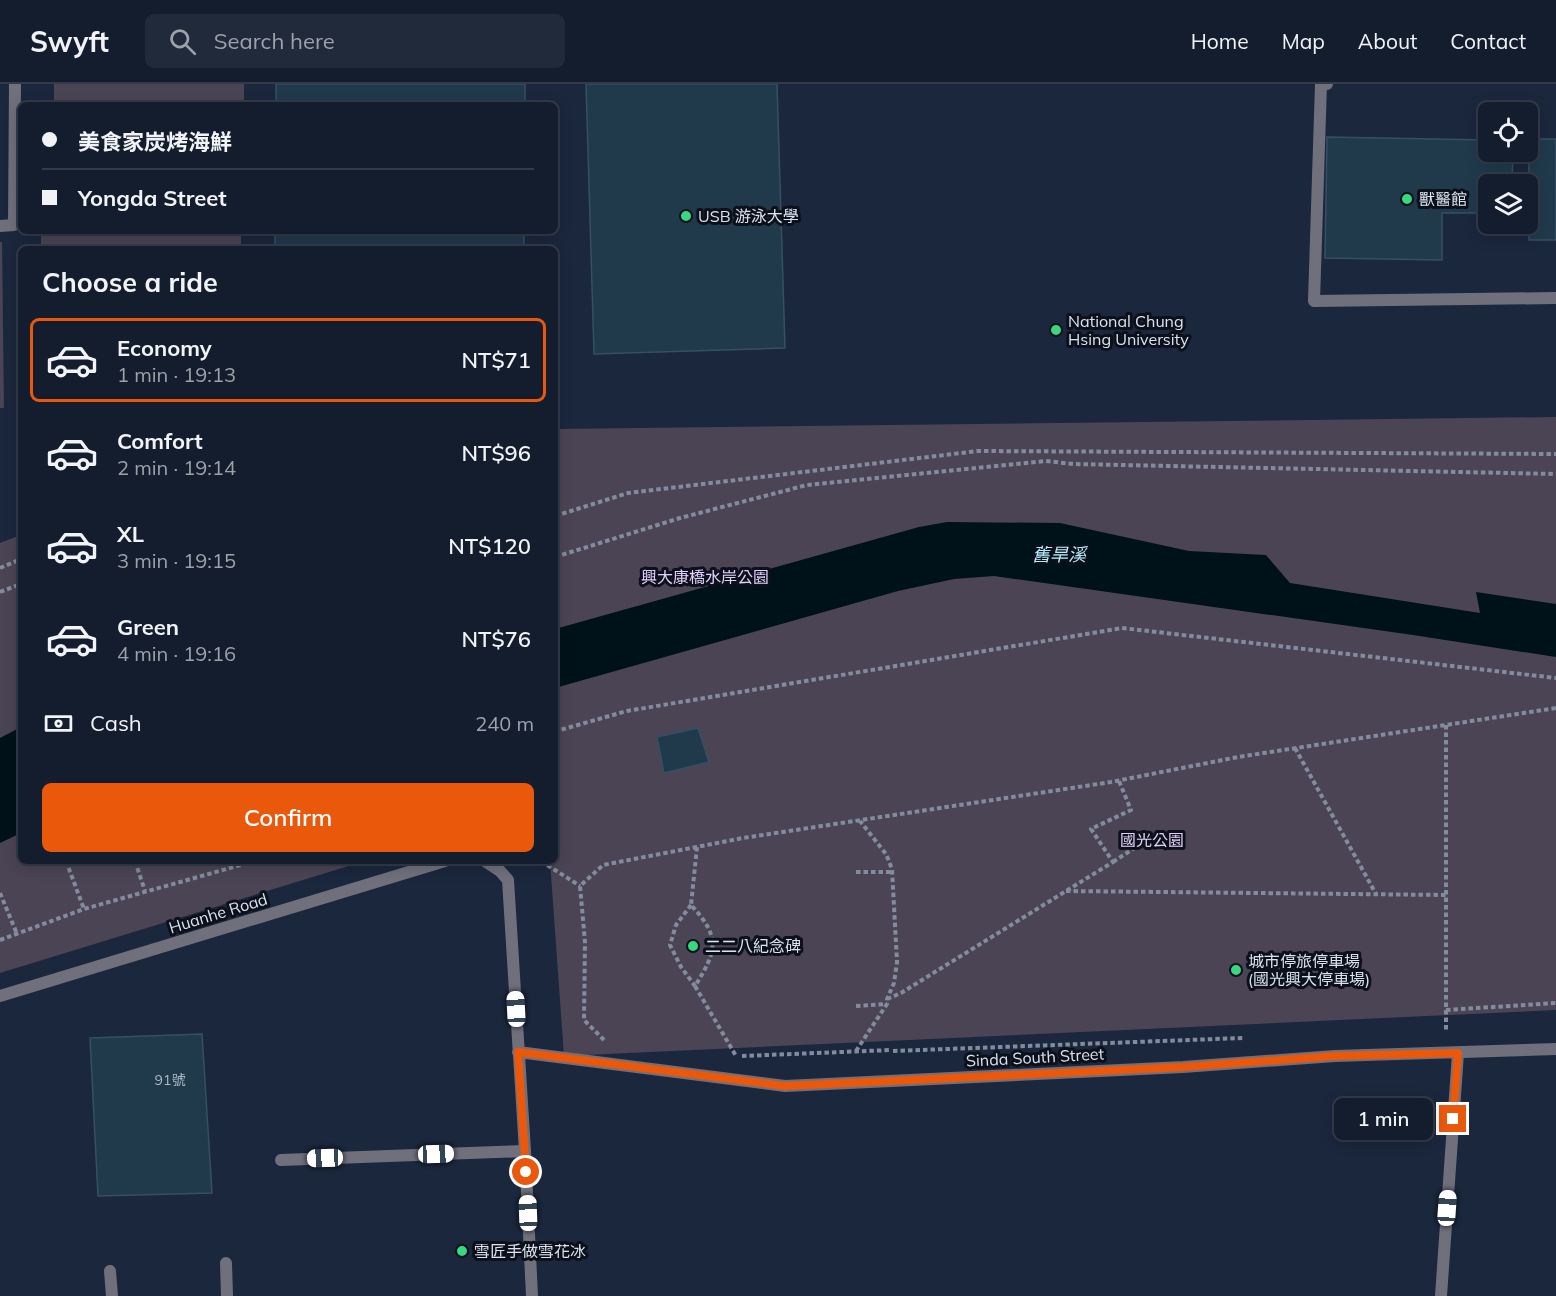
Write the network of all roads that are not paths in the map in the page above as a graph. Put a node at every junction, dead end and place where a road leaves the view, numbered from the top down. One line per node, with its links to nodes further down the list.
1 (15, 84): 3 (street)
2 (1327, 84): 4 (street)
3 (0, 226)
4 (1556, 298)
5 (435, 864): 7 (street, Huanhe Road)
6 (490, 864): 9 (street)
7 (0, 996)
8 (1556, 1048): 10 (street, Sinda South Street)
9 (518, 1052): 10 (street, Sinda South Street); 11 (street)
10 (1458, 1053): 18 (street)
11 (525, 1151): 12 (street); 17 (street)
12 (281, 1160)
13 (226, 1263): 16 (street)
14 (110, 1271): 15 (street)
15 (112, 1296)
16 (227, 1296)
17 (532, 1296)
18 (1441, 1296)

